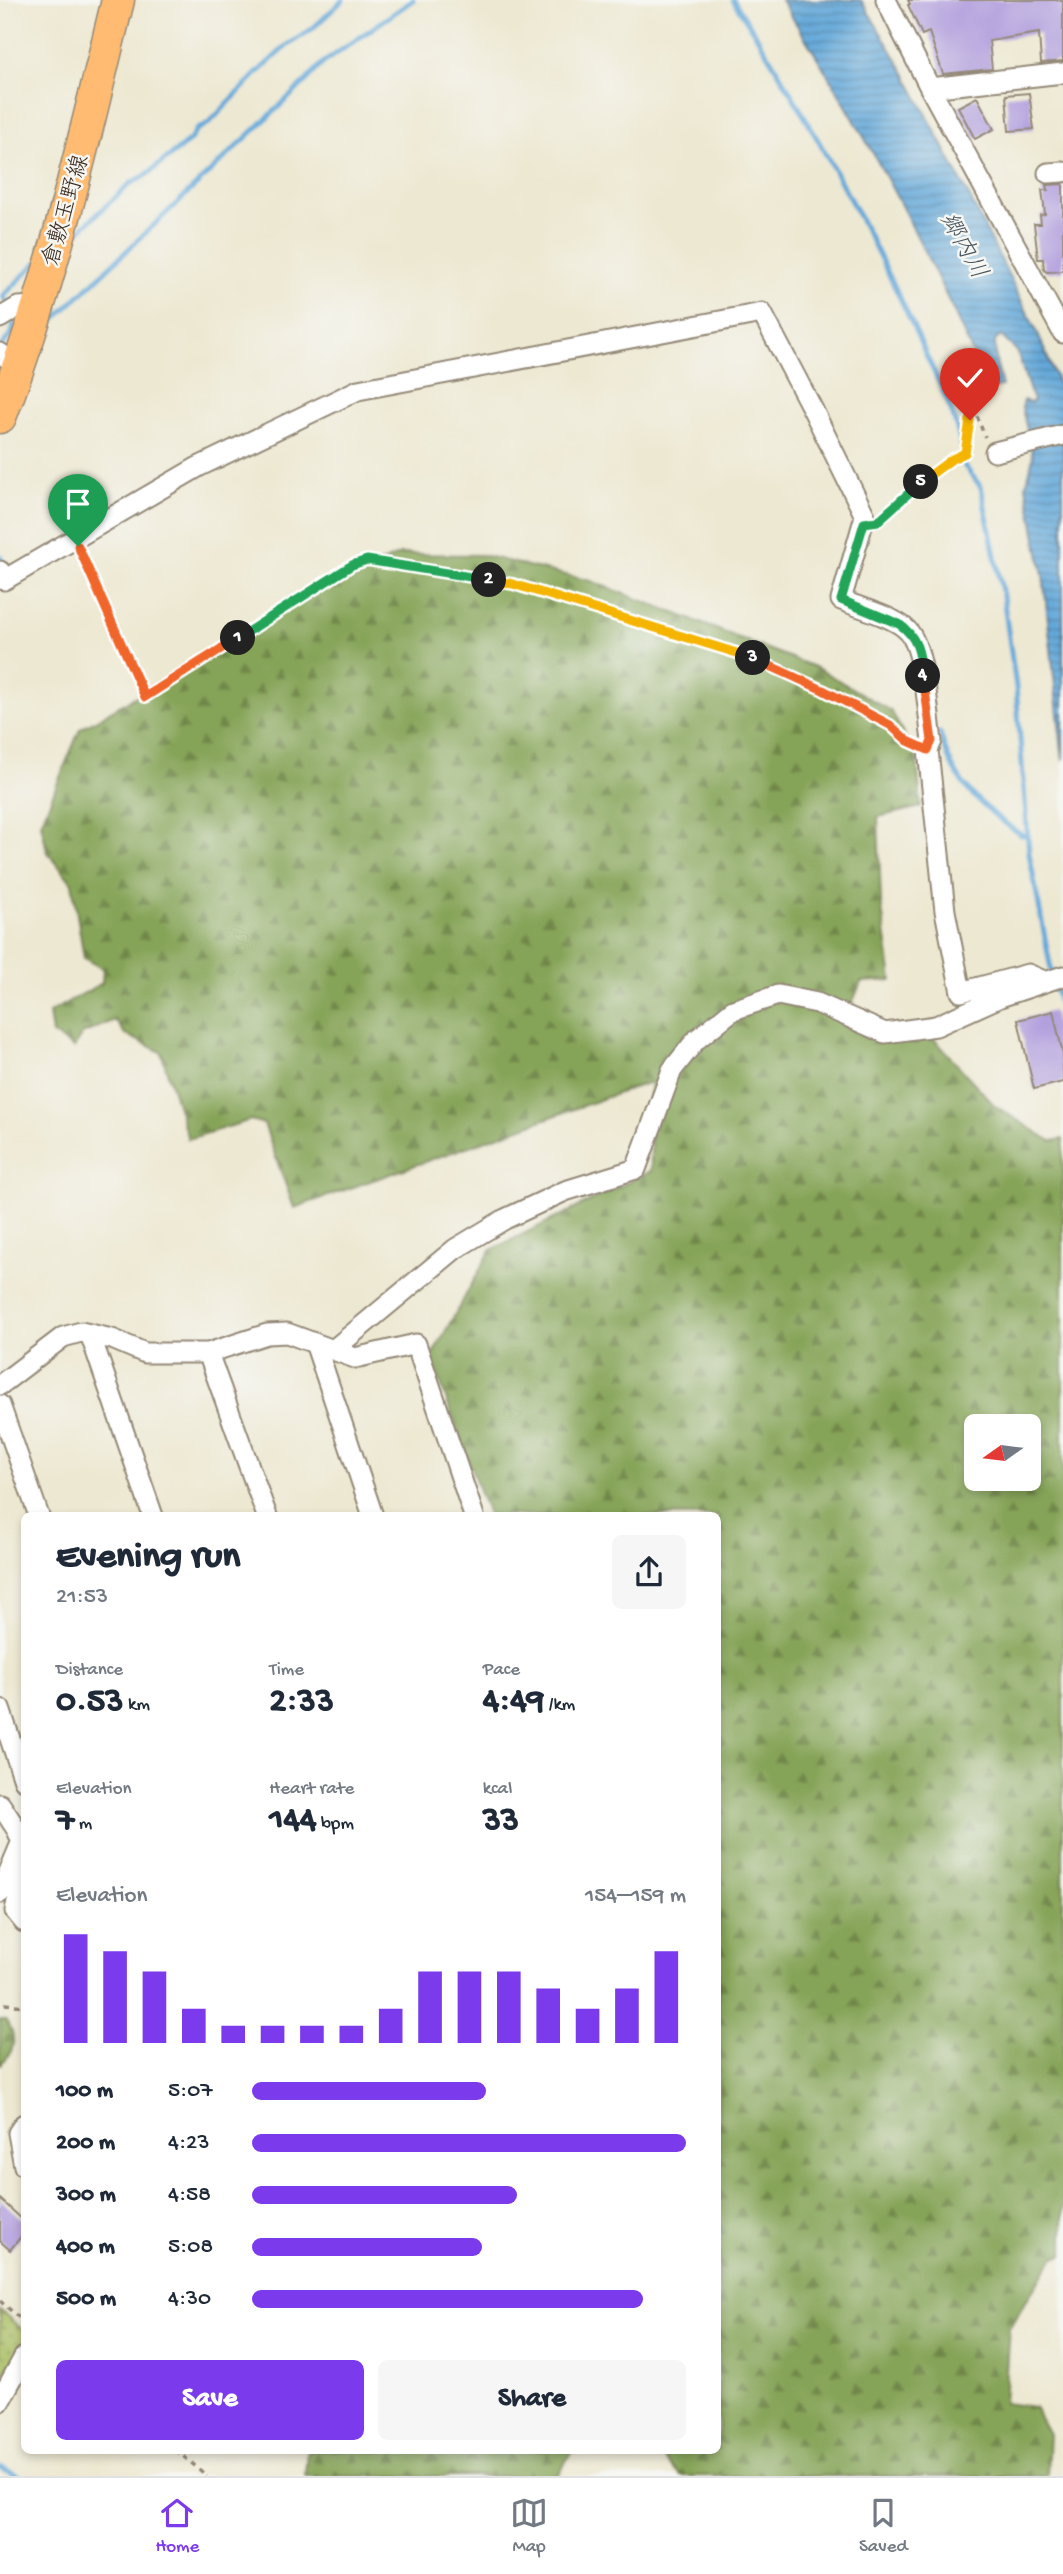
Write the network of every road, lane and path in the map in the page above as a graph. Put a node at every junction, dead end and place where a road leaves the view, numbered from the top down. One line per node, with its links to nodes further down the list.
1 (118, 0): 5 (main road, 倉敷玉野線)
2 (886, 0): 4 (street)
3 (1063, 73): 4 (street)
4 (930, 88): 6 (street)
5 (15, 311): 7 (main road, 倉敷玉野線)
6 (1063, 333)
7 (7, 362): 8 (main road, 倉敷玉野線)
8 (0, 417)
9 (1063, 435): 10 (street)
10 (995, 452): 11 (path)
11 (864, 523): 13 (street); 14 (street)
12 (78, 546): 14 (path)
13 (6, 575)
14 (928, 750): 15 (street)
15 (1054, 978): 17 (street)
16 (90, 1334): 18 (street); 19 (street); 22 (street)
17 (324, 1346): 18 (street); 24 (street); 25 (street)
18 (208, 1353): 23 (street)
19 (0, 1385)
20 (0, 1405): 21 (street)
21 (38, 1512)
22 (152, 1512)
23 (266, 1512)
24 (372, 1512)
25 (473, 1512)
26 (0, 1709): 27 (street)
27 (21, 1771)
28 (0, 1804): 29 (street)
29 (21, 1835)
30 (21, 1839): 32 (street)
31 (21, 1882): 33 (street)
32 (0, 1893)
33 (21, 1918)
34 (5, 2004): 35 (path)
35 (21, 2006)
36 (21, 2128): 37 (street)
37 (21, 2150)
38 (0, 2301): 39 (path)
39 (21, 2319)
40 (21, 2362): 41 (street)
41 (0, 2401)
42 (181, 2454): 43 (path)
43 (207, 2476)

